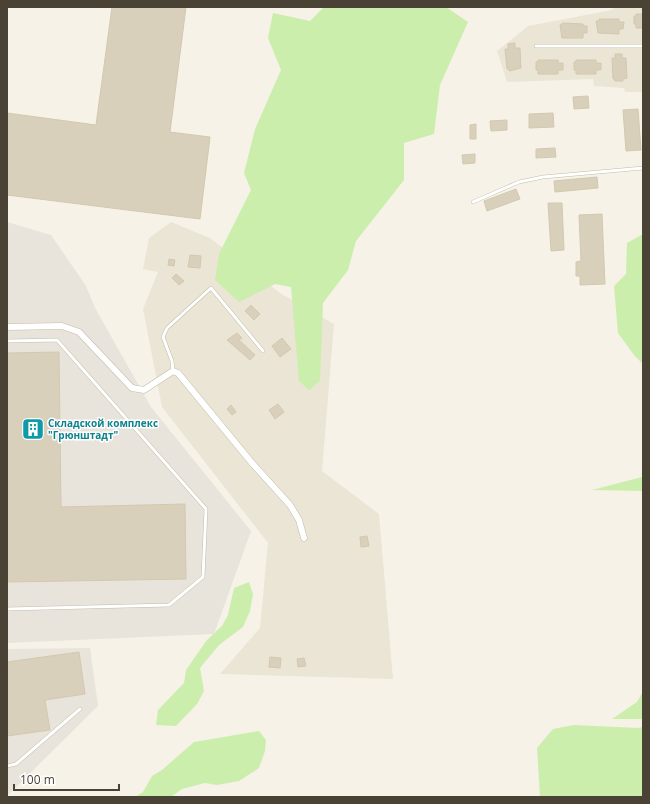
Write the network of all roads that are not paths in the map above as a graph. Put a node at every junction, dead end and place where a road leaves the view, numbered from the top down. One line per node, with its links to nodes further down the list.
1 (536, 46): 2 (lane)
2 (643, 46)
3 (643, 168): 4 (lane)
4 (473, 202)
5 (7, 327): 8 (street)
6 (7, 341): 10 (lane)
7 (263, 351): 8 (lane)
8 (173, 371): 9 (street)
9 (304, 538)
10 (7, 610)
11 (80, 709): 12 (lane)
12 (7, 766)

